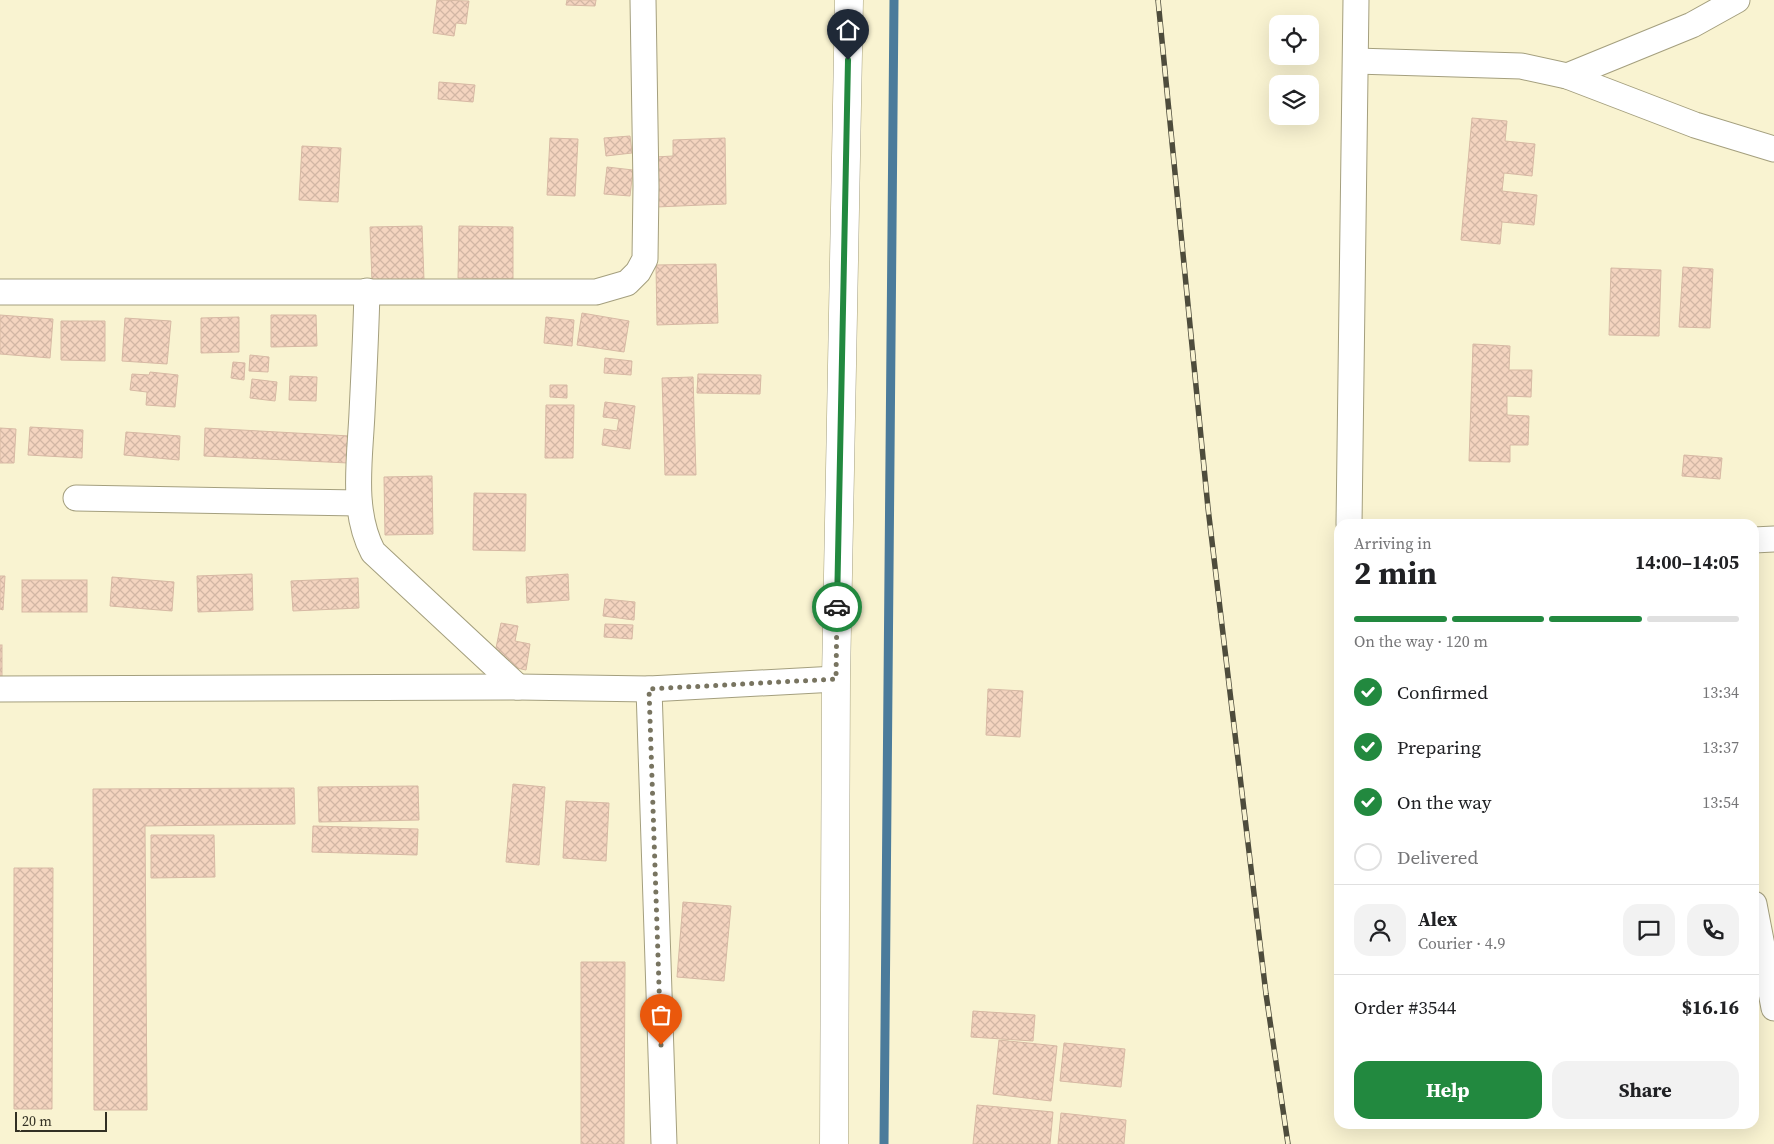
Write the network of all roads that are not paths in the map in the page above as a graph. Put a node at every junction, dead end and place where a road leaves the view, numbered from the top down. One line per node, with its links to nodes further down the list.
1 (643, 0): 8 (street)
2 (849, 0): 15 (main road)
3 (1356, 0): 5 (street)
4 (1737, 0): 6 (street)
5 (1356, 61): 6 (street); 12 (street)
6 (1567, 76): 7 (street)
7 (1774, 149)
8 (367, 291): 9 (street); 11 (street)
9 (0, 292)
10 (76, 498): 11 (street)
11 (359, 502): 16 (street)
12 (1349, 519)
13 (1774, 539): 14 (street)
14 (1759, 540)
15 (836, 679): 18 (street); 22 (main road)
16 (518, 686): 17 (street); 18 (street)
17 (0, 689)
18 (649, 689): 21 (street)
19 (1759, 930): 20 (street)
20 (1774, 1008)
21 (664, 1144)
22 (834, 1144)

